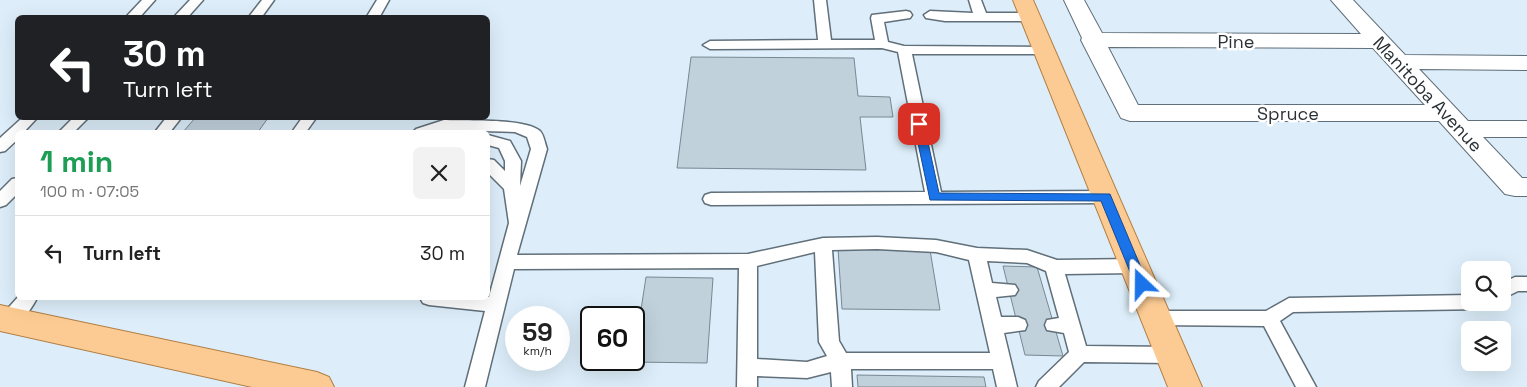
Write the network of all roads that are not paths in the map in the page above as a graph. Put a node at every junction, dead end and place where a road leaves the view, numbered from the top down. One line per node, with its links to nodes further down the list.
1 (149, 0): 10 (lane)
2 (196, 0): 11 (lane)
3 (268, 0): 12 (lane)
4 (383, 0): 13 (lane)
5 (820, 0): 19 (lane)
6 (974, 0): 14 (lane)
7 (1074, 0): 17 (street)
8 (1341, 0): 18 (street, Manitoba Avenue)
9 (1027, 8): 14 (lane); 23 (main road)
10 (134, 15)
11 (182, 15)
12 (256, 15)
13 (374, 15)
14 (981, 17): 16 (lane)
15 (906, 18): 20 (lane)
16 (936, 18)
17 (1092, 40): 18 (street, Pine); 29 (street, Spruce)
18 (1380, 42): 24 (street, Manitoba Avenue)
19 (825, 44): 20 (lane); 21 (lane)
20 (882, 44): 22 (lane)
21 (710, 45)
22 (904, 50): 23 (lane); 42 (lane)
23 (1044, 50): 43 (main road)
24 (1400, 62): 25 (street); 29 (street, Manitoba Avenue)
25 (1527, 62)
26 (28, 120): 31 (lane)
27 (79, 120): 32 (lane)
28 (172, 120): 33 (lane)
29 (1453, 121): 30 (street, Spruce); 41 (street, Manitoba Avenue)
30 (1527, 129)
31 (19, 130)
32 (68, 130)
33 (164, 130)
34 (428, 130): 46 (lane)
35 (15, 134): 37 (lane)
36 (490, 141): 40 (lane)
37 (5, 145)
38 (490, 166): 40 (lane)
39 (15, 186): 45 (lane)
40 (512, 187): 46 (lane)
41 (1521, 187)
42 (934, 197): 43 (lane); 44 (lane)
43 (1106, 197): 51 (main road)
44 (712, 199)
45 (0, 201)
46 (516, 230): 50 (lane)
47 (823, 244): 48 (lane); 49 (lane); 67 (lane)
48 (977, 255): 52 (lane); 55 (lane)
49 (748, 261): 50 (lane); 69 (lane)
50 (508, 262): 59 (lane)
51 (1135, 266): 52 (lane); 61 (main road)
52 (1054, 267): 65 (lane)
53 (1527, 284): 54 (lane)
54 (1511, 286)
55 (986, 290): 56 (lane); 63 (lane)
56 (1009, 290)
57 (448, 300): 59 (lane)
58 (1461, 302): 62 (lane)
59 (497, 305): 71 (lane)
60 (12, 312): 70 (main road)
61 (1156, 318): 62 (lane); 66 (main road)
62 (1269, 319): 77 (lane)
63 (993, 325): 64 (lane); 68 (lane)
64 (1018, 325)
65 (1079, 354): 66 (lane); 75 (lane)
66 (1172, 355): 76 (main road)
67 (840, 361): 68 (lane); 69 (lane); 73 (lane)
68 (1001, 362): 74 (lane)
69 (747, 367): 72 (lane)
70 (317, 387)
71 (475, 387)
72 (747, 387)
73 (842, 387)
74 (1007, 387)
75 (1046, 387)
76 (1185, 387)
77 (1306, 387)

